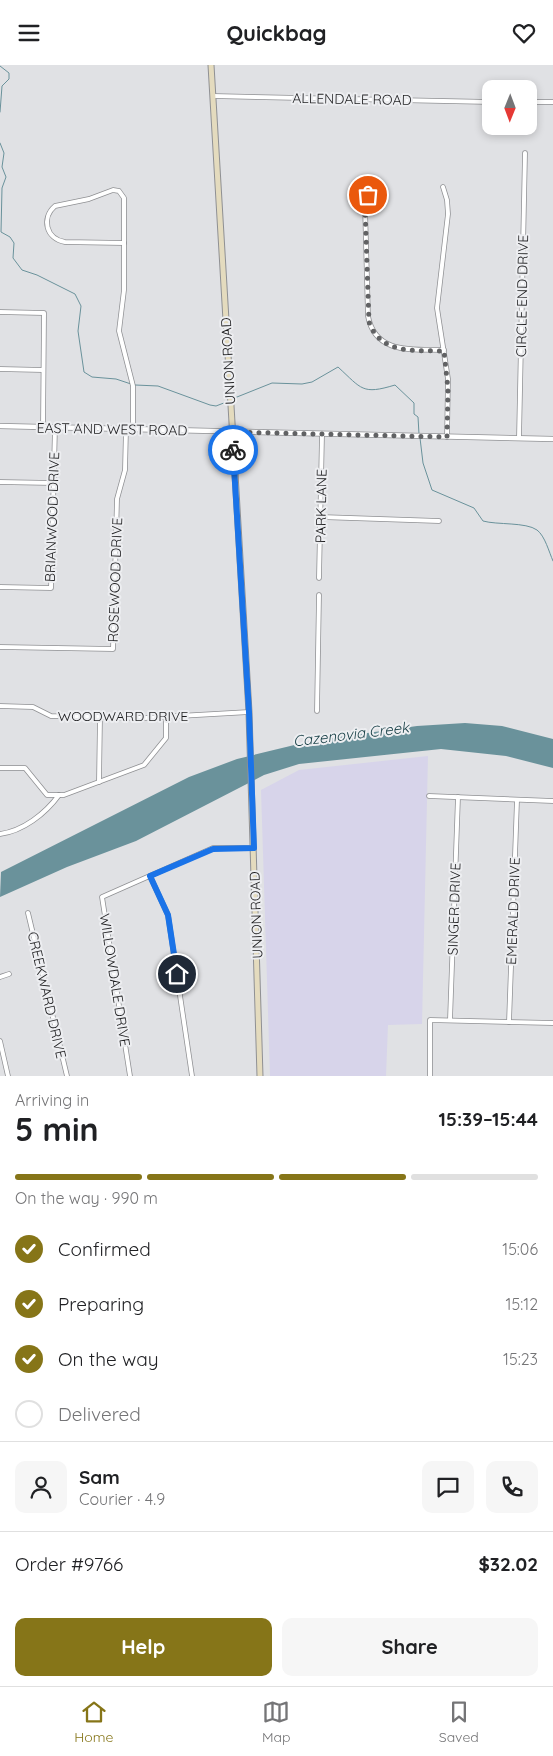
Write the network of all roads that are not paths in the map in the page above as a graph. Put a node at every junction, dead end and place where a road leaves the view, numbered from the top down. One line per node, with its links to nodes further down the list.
1 (211, 65): 2 (main road, UNION ROAD)
2 (212, 96): 3 (street, ALLENDALE ROAD); 19 (main road, UNION ROAD)
3 (482, 102)
4 (538, 102): 5 (street)
5 (553, 103)
6 (525, 153): 22 (street, CIRCLE END DRIVE)
7 (372, 187): 11 (street)
8 (443, 187): 11 (street)
9 (124, 243): 9 (street); 18 (street)
10 (0, 313): 13 (street)
11 (444, 351): 21 (street)
12 (0, 369): 13 (street)
13 (43, 371): 15 (street)
14 (0, 426): 15 (street, EAST AND WEST ROAD)
15 (43, 427): 16 (street, EAST AND WEST ROAD)
16 (55, 427): 17 (street, EAST AND WEST ROAD); 25 (street, BRIANWOOD DRIVE)
17 (126, 429): 18 (street, EAST AND WEST ROAD); 31 (street, ROSEWOOD DRIVE)
18 (133, 429): 19 (street, EAST AND WEST ROAD)
19 (232, 432): 20 (street, EAST AND WEST ROAD); 34 (main road, UNION ROAD)
20 (322, 434): 21 (street, EAST AND WEST ROAD); 26 (street, PARK LANE)
21 (447, 437): 22 (street, EAST AND WEST ROAD)
22 (519, 438): 23 (street, EAST AND WEST ROAD)
23 (553, 439)
24 (0, 482): 25 (street)
25 (54, 483): 29 (street, BRIANWOOD DRIVE)
26 (321, 517): 27 (street); 28 (street, PARK LANE)
27 (439, 521)
28 (319, 578)
29 (0, 587)
30 (319, 595): 33 (street)
31 (0, 647)
32 (0, 706): 35 (street, WOODWARD DRIVE)
33 (317, 711)
34 (249, 712): 36 (street, WOODWARD DRIVE); 45 (main road, UNION ROAD)
35 (100, 717): 36 (street, WOODWARD DRIVE); 38 (street)
36 (166, 717): 38 (street)
37 (0, 768): 39 (street)
38 (99, 782): 39 (street)
39 (59, 795): 44 (street)
40 (429, 796): 41 (street)
41 (458, 797): 42 (street); 50 (street, SINGER DRIVE)
42 (517, 800): 43 (street); 51 (street, EMERALD DRIVE)
43 (553, 801)
44 (0, 834)
45 (254, 848): 46 (street, WILLOWDALE DRIVE); 58 (main road, UNION ROAD)
46 (150, 876): 56 (street, WILLOWDALE DRIVE); 57 (street)
47 (28, 913): 55 (street, CREEKWARD DRIVE)
48 (9, 974): 49 (street)
49 (0, 977)
50 (450, 1020): 51 (street); 59 (street)
51 (509, 1022): 52 (street)
52 (553, 1023)
53 (0, 1041): 54 (street)
54 (8, 1076)
55 (67, 1076)
56 (130, 1076)
57 (192, 1076)
58 (260, 1076)
59 (430, 1076)

